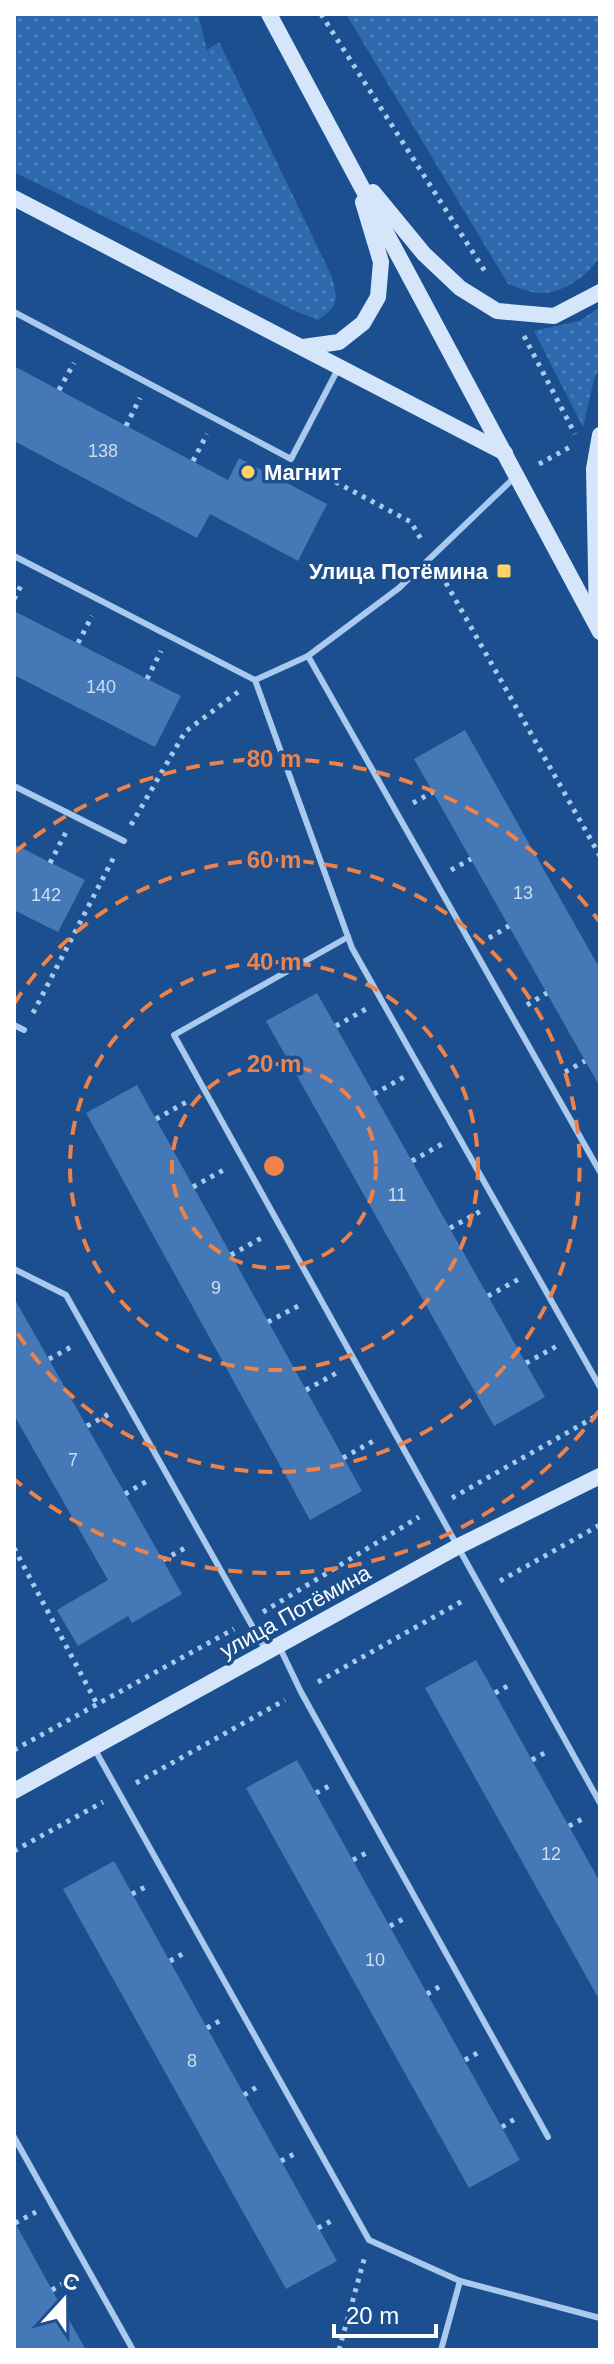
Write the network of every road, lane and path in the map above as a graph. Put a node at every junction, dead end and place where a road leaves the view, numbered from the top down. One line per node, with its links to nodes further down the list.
1 (269, 14): 3 (main road)
2 (321, 14): 5 (path)
3 (351, 165): 8 (main road); 9 (main road); 17 (main road)
4 (14, 198): 9 (main road)
5 (486, 274)
6 (600, 292): 8 (main road)
7 (14, 312): 10 (lane)
8 (511, 313): 20 (path)
9 (303, 347): 11 (main road)
10 (82, 348): 12 (lane); 13 (path)
11 (340, 366): 17 (main road); 18 (lane)
12 (148, 383): 14 (lane); 15 (path)
13 (59, 390)
14 (215, 419): 18 (lane); 19 (path)
15 (126, 426)
16 (600, 435): 24 (main road)
17 (505, 453): 20 (main road)
18 (291, 459): 22 (path)
19 (193, 461)
20 (517, 476): 22 (lane); 24 (main road)
21 (14, 556): 23 (lane)
22 (432, 558): 27 (lane); 33 (path)
23 (100, 601): 25 (lane); 26 (path)
24 (598, 629)
25 (169, 636): 28 (path); 29 (lane)
26 (78, 643)
27 (308, 656): 29 (lane); 47 (lane)
28 (147, 679)
29 (255, 680): 35 (lane)
30 (14, 786): 31 (lane)
31 (74, 816): 32 (lane); 34 (path)
32 (124, 841)
33 (600, 856)
34 (50, 863)
35 (348, 937): 36 (lane); 41 (lane)
36 (381, 1001): 38 (path); 40 (lane)
37 (14, 1025): 39 (lane)
38 (336, 1026)
39 (24, 1030)
40 (420, 1068): 42 (path); 44 (lane)
41 (205, 1092): 43 (path); 45 (lane)
42 (374, 1094)
43 (156, 1119)
44 (458, 1135): 46 (path); 49 (lane)
45 (243, 1160): 48 (path); 50 (lane)
46 (412, 1161)
47 (600, 1172)
48 (193, 1187)
49 (496, 1203): 51 (path); 54 (lane)
50 (280, 1227): 52 (path); 55 (lane)
51 (450, 1228)
52 (231, 1255)
53 (14, 1269): 70 (lane)
54 (534, 1270): 56 (path); 58 (lane)
55 (318, 1295): 57 (path); 59 (lane)
56 (488, 1296)
57 (268, 1322)
58 (572, 1337): 60 (path); 61 (lane)
59 (355, 1363): 62 (path); 64 (lane)
60 (526, 1363)
61 (600, 1387)
62 (306, 1390)
63 (600, 1414): 67 (path)
64 (393, 1430): 65 (path); 67 (lane)
65 (343, 1458)
66 (600, 1476): 68 (main road, улица Потёмина)
67 (435, 1507): 68 (lane); 70 (path)
68 (457, 1547): 71 (main road, улица Потёмина); 76 (lane)
69 (14, 1548): 72 (path)
70 (250, 1620): 71 (lane); 72 (path)
71 (272, 1649): 73 (main road, улица Потёмина); 78 (lane)
72 (97, 1704): 74 (path)
73 (93, 1746): 75 (main road, улица Потёмина); 79 (lane)
74 (14, 1750)
75 (14, 1791)
76 (600, 1803)
77 (14, 2137): 82 (lane)
78 (548, 2137)
79 (369, 2240): 80 (lane); 83 (path)
80 (460, 2281): 81 (lane); 84 (lane)
81 (600, 2318)
82 (133, 2350)
83 (339, 2350)
84 (441, 2350)

